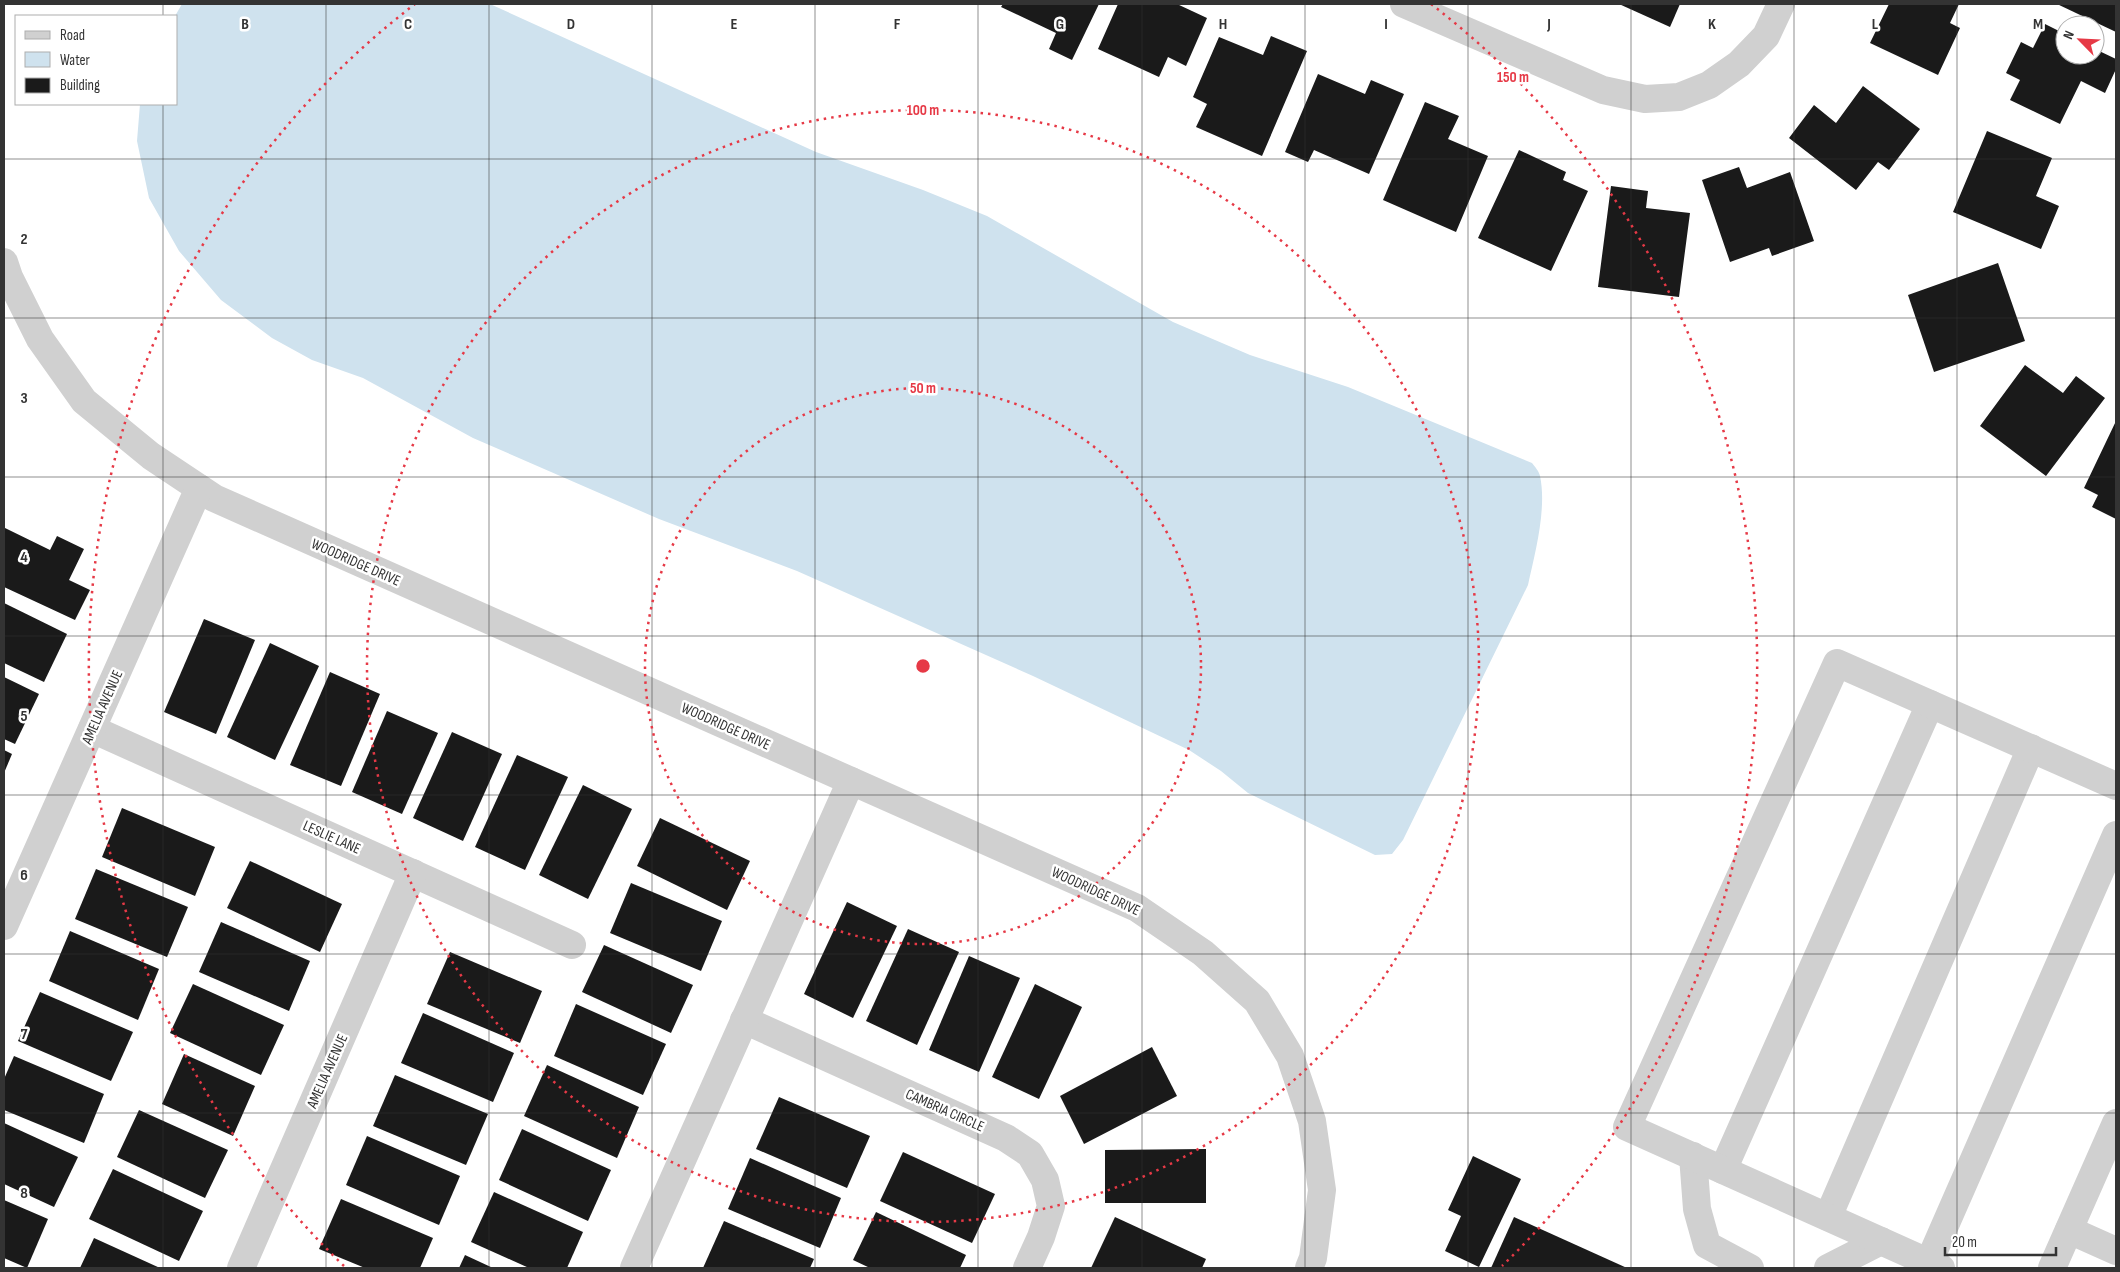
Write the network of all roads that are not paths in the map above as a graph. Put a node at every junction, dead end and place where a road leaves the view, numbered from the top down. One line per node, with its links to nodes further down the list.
1 (1404, 4): 2 (street)
2 (1781, 4)
3 (4, 262): 4 (street, WOODRIDGE DRIVE)
4 (199, 488): 6 (street, AMELIA AVENUE); 8 (street, WOODRIDGE DRIVE)
5 (1930, 704): 7 (street); 16 (street); 17 (street)
6 (92, 728): 11 (street, LESLIE LANE); 12 (street, AMELIA AVENUE)
7 (2031, 748): 9 (street); 18 (street)
8 (851, 781): 14 (street); 26 (street, WOODRIDGE DRIVE)
9 (2116, 786)
10 (2116, 836): 22 (street)
11 (413, 873): 13 (street, LESLIE LANE); 23 (street, AMELIA AVENUE)
12 (4, 926)
13 (572, 945)
14 (744, 1020): 24 (street); 25 (street, CAMBRIA CIRCLE)
15 (2116, 1126): 19 (street)
16 (1693, 1156): 17 (street); 27 (street)
17 (1724, 1170): 18 (street)
18 (1828, 1217): 20 (street)
19 (2069, 1230): 21 (street); 29 (street)
20 (1881, 1241): 22 (street); 28 (street)
21 (2116, 1251)
22 (1935, 1265)
23 (241, 1268)
24 (634, 1268)
25 (1027, 1268)
26 (1309, 1268)
27 (1750, 1268)
28 (1828, 1268)
29 (2052, 1268)

